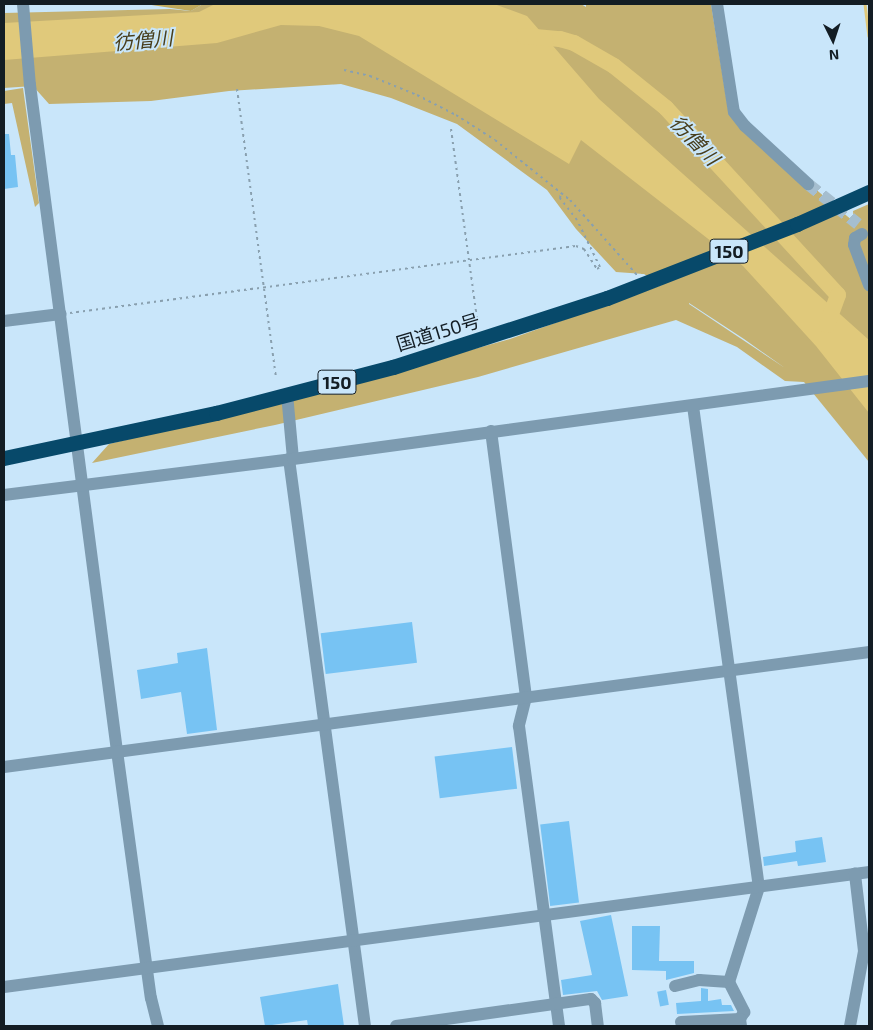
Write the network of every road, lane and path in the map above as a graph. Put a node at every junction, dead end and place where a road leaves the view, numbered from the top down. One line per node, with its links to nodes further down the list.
1 (23, 4): 14 (street)
2 (717, 4): 6 (street)
3 (344, 70): 8 (path)
4 (237, 89): 13 (path)
5 (451, 129): 9 (path)
6 (808, 184)
7 (869, 192): 11 (highway, 国道150号 / 150)
8 (561, 193): 9 (path); 11 (path)
9 (468, 260): 13 (path); 15 (path)
10 (869, 266): 12 (street)
11 (646, 283): 19 (highway, 国道150号 / 150)
12 (869, 285)
13 (263, 287): 14 (path); 17 (path)
14 (61, 314): 16 (street); 22 (street)
15 (477, 320)
16 (4, 321)
17 (276, 378)
18 (869, 381): 20 (street)
19 (287, 394): 22 (highway, 国道150号 / 150); 24 (street)
20 (693, 406): 21 (street); 28 (street)
21 (490, 431): 24 (street); 29 (street)
22 (78, 443): 23 (highway, 国道150号 / 150); 25 (street)
23 (4, 458)
24 (291, 459): 25 (street); 30 (street)
25 (82, 485): 26 (street); 31 (street)
26 (4, 495)
27 (869, 652): 28 (street)
28 (730, 670): 29 (street); 35 (street)
29 (526, 697): 30 (street); 36 (street)
30 (324, 724): 31 (street); 37 (street)
31 (117, 751): 32 (street); 38 (street)
32 (4, 766)
33 (869, 872): 34 (street)
34 (855, 874): 35 (street); 50 (street)
35 (759, 887): 36 (street); 39 (street)
36 (544, 915): 37 (street); 42 (street)
37 (353, 940): 38 (street); 46 (street)
38 (147, 967): 41 (street); 45 (street)
39 (729, 982): 40 (street); 44 (street)
40 (675, 986)
41 (4, 987)
42 (557, 1004): 47 (street); 48 (street); 49 (street)
43 (681, 1022): 44 (street)
44 (740, 1023)
45 (158, 1026)
46 (364, 1026)
47 (396, 1026)
48 (559, 1026)
49 (598, 1026)
50 (850, 1026)

